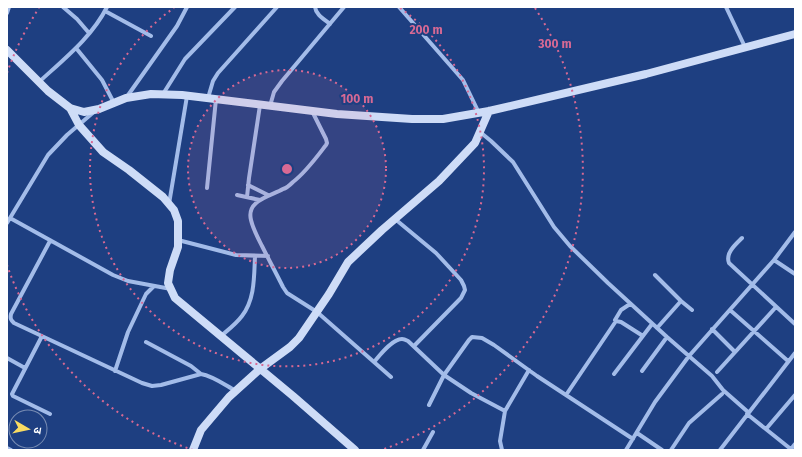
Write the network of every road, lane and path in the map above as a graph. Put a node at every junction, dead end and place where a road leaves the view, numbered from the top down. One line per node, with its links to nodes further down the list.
1 (9, 7): 11 (street)
2 (63, 7): 13 (street)
3 (187, 7): 22 (street)
4 (235, 7): 20 (street)
5 (277, 7): 23 (street)
6 (315, 7): 12 (street)
7 (344, 7): 12 (street)
8 (399, 7): 31 (street)
9 (726, 7): 17 (street)
10 (106, 9): 13 (street); 15 (street)
11 (7, 13)
12 (330, 24): 26 (street)
13 (89, 33): 16 (street)
14 (795, 34): 17 (street)
15 (151, 36)
16 (76, 48): 19 (street); 24 (street)
17 (745, 48): 30 (street)
18 (7, 50): 19 (street)
19 (39, 82): 27 (street)
20 (163, 94): 21 (street); 22 (street)
21 (187, 96): 23 (street); 40 (street)
22 (126, 98): 24 (street)
23 (212, 99): 25 (street); 35 (street)
24 (114, 103): 28 (street)
25 (260, 105): 26 (street); 34 (street)
26 (270, 106): 29 (street)
27 (70, 108): 28 (street); 32 (street)
28 (99, 109): 32 (street)
29 (312, 111): 31 (street); 37 (street)
30 (489, 111): 31 (street); 33 (street)
31 (480, 114)
32 (79, 125): 40 (street); 41 (street)
33 (480, 132): 42 (street); 57 (street)
34 (248, 185): 37 (street); 38 (street)
35 (207, 188)
36 (237, 195): 38 (street)
37 (268, 195): 39 (street)
38 (247, 197): 39 (street)
39 (260, 200): 49 (street)
40 (169, 204): 46 (street)
41 (10, 218): 43 (street); 47 (street)
42 (395, 219): 61 (street); 73 (street)
43 (7, 223)
44 (794, 234): 50 (street)
45 (742, 238): 53 (street)
46 (178, 240): 48 (street); 55 (street)
47 (50, 241): 54 (street); 68 (street)
48 (255, 256): 49 (street); 69 (street)
49 (268, 256): 61 (street)
50 (774, 260): 51 (street); 53 (street)
51 (795, 274)
52 (655, 275): 56 (street)
53 (752, 285): 58 (street); 60 (street)
54 (154, 286): 55 (street); 83 (street)
55 (171, 290): 69 (street)
56 (681, 301): 59 (street); 65 (street)
57 (630, 304): 62 (street); 63 (street)
58 (776, 307): 64 (street); 67 (street)
59 (692, 310)
60 (730, 310): 66 (street); 67 (street)
61 (317, 312): 79 (street); 81 (street)
62 (615, 320)
63 (652, 324): 65 (street); 70 (street)
64 (795, 324)
65 (657, 328): 71 (street)
66 (712, 329): 74 (street); 76 (street)
67 (754, 332): 74 (street); 78 (street)
68 (42, 336): 80 (street); 83 (street)
69 (220, 336): 81 (street)
70 (642, 336): 87 (street); 92 (street)
71 (667, 337): 76 (street); 84 (street)
72 (146, 342): 86 (street)
73 (414, 346): 79 (street); 88 (street)
74 (735, 352): 85 (street)
75 (795, 353): 78 (street)
76 (689, 356): 97 (street); 100 (street)
77 (7, 358): 80 (street)
78 (788, 361): 97 (street)
79 (374, 362): 89 (street)
80 (25, 368): 96 (street)
81 (260, 369): 90 (street); 106 (street)
82 (529, 370): 88 (street); 92 (street); 95 (street)
83 (115, 371): 86 (street)
84 (642, 371)
85 (717, 372)
86 (201, 374): 90 (street)
87 (614, 374)
88 (444, 375): 94 (street); 95 (street)
89 (391, 377)
90 (236, 390): 105 (street)
91 (722, 394): 111 (street)
92 (566, 395): 101 (street)
93 (795, 395): 98 (street)
94 (429, 405)
95 (505, 411): 108 (street)
96 (50, 414)
97 (747, 414): 98 (street); 112 (street)
98 (766, 430): 113 (street)
99 (433, 432): 107 (street)
100 (637, 433): 101 (street); 110 (street)
101 (633, 439): 109 (street)
102 (795, 444): 113 (street)
103 (7, 448): 104 (street)
104 (11, 450)
105 (193, 450)
106 (355, 450)
107 (423, 450)
108 (502, 450)
109 (626, 450)
110 (662, 450)
111 (671, 450)
112 (720, 450)
113 (791, 450)

